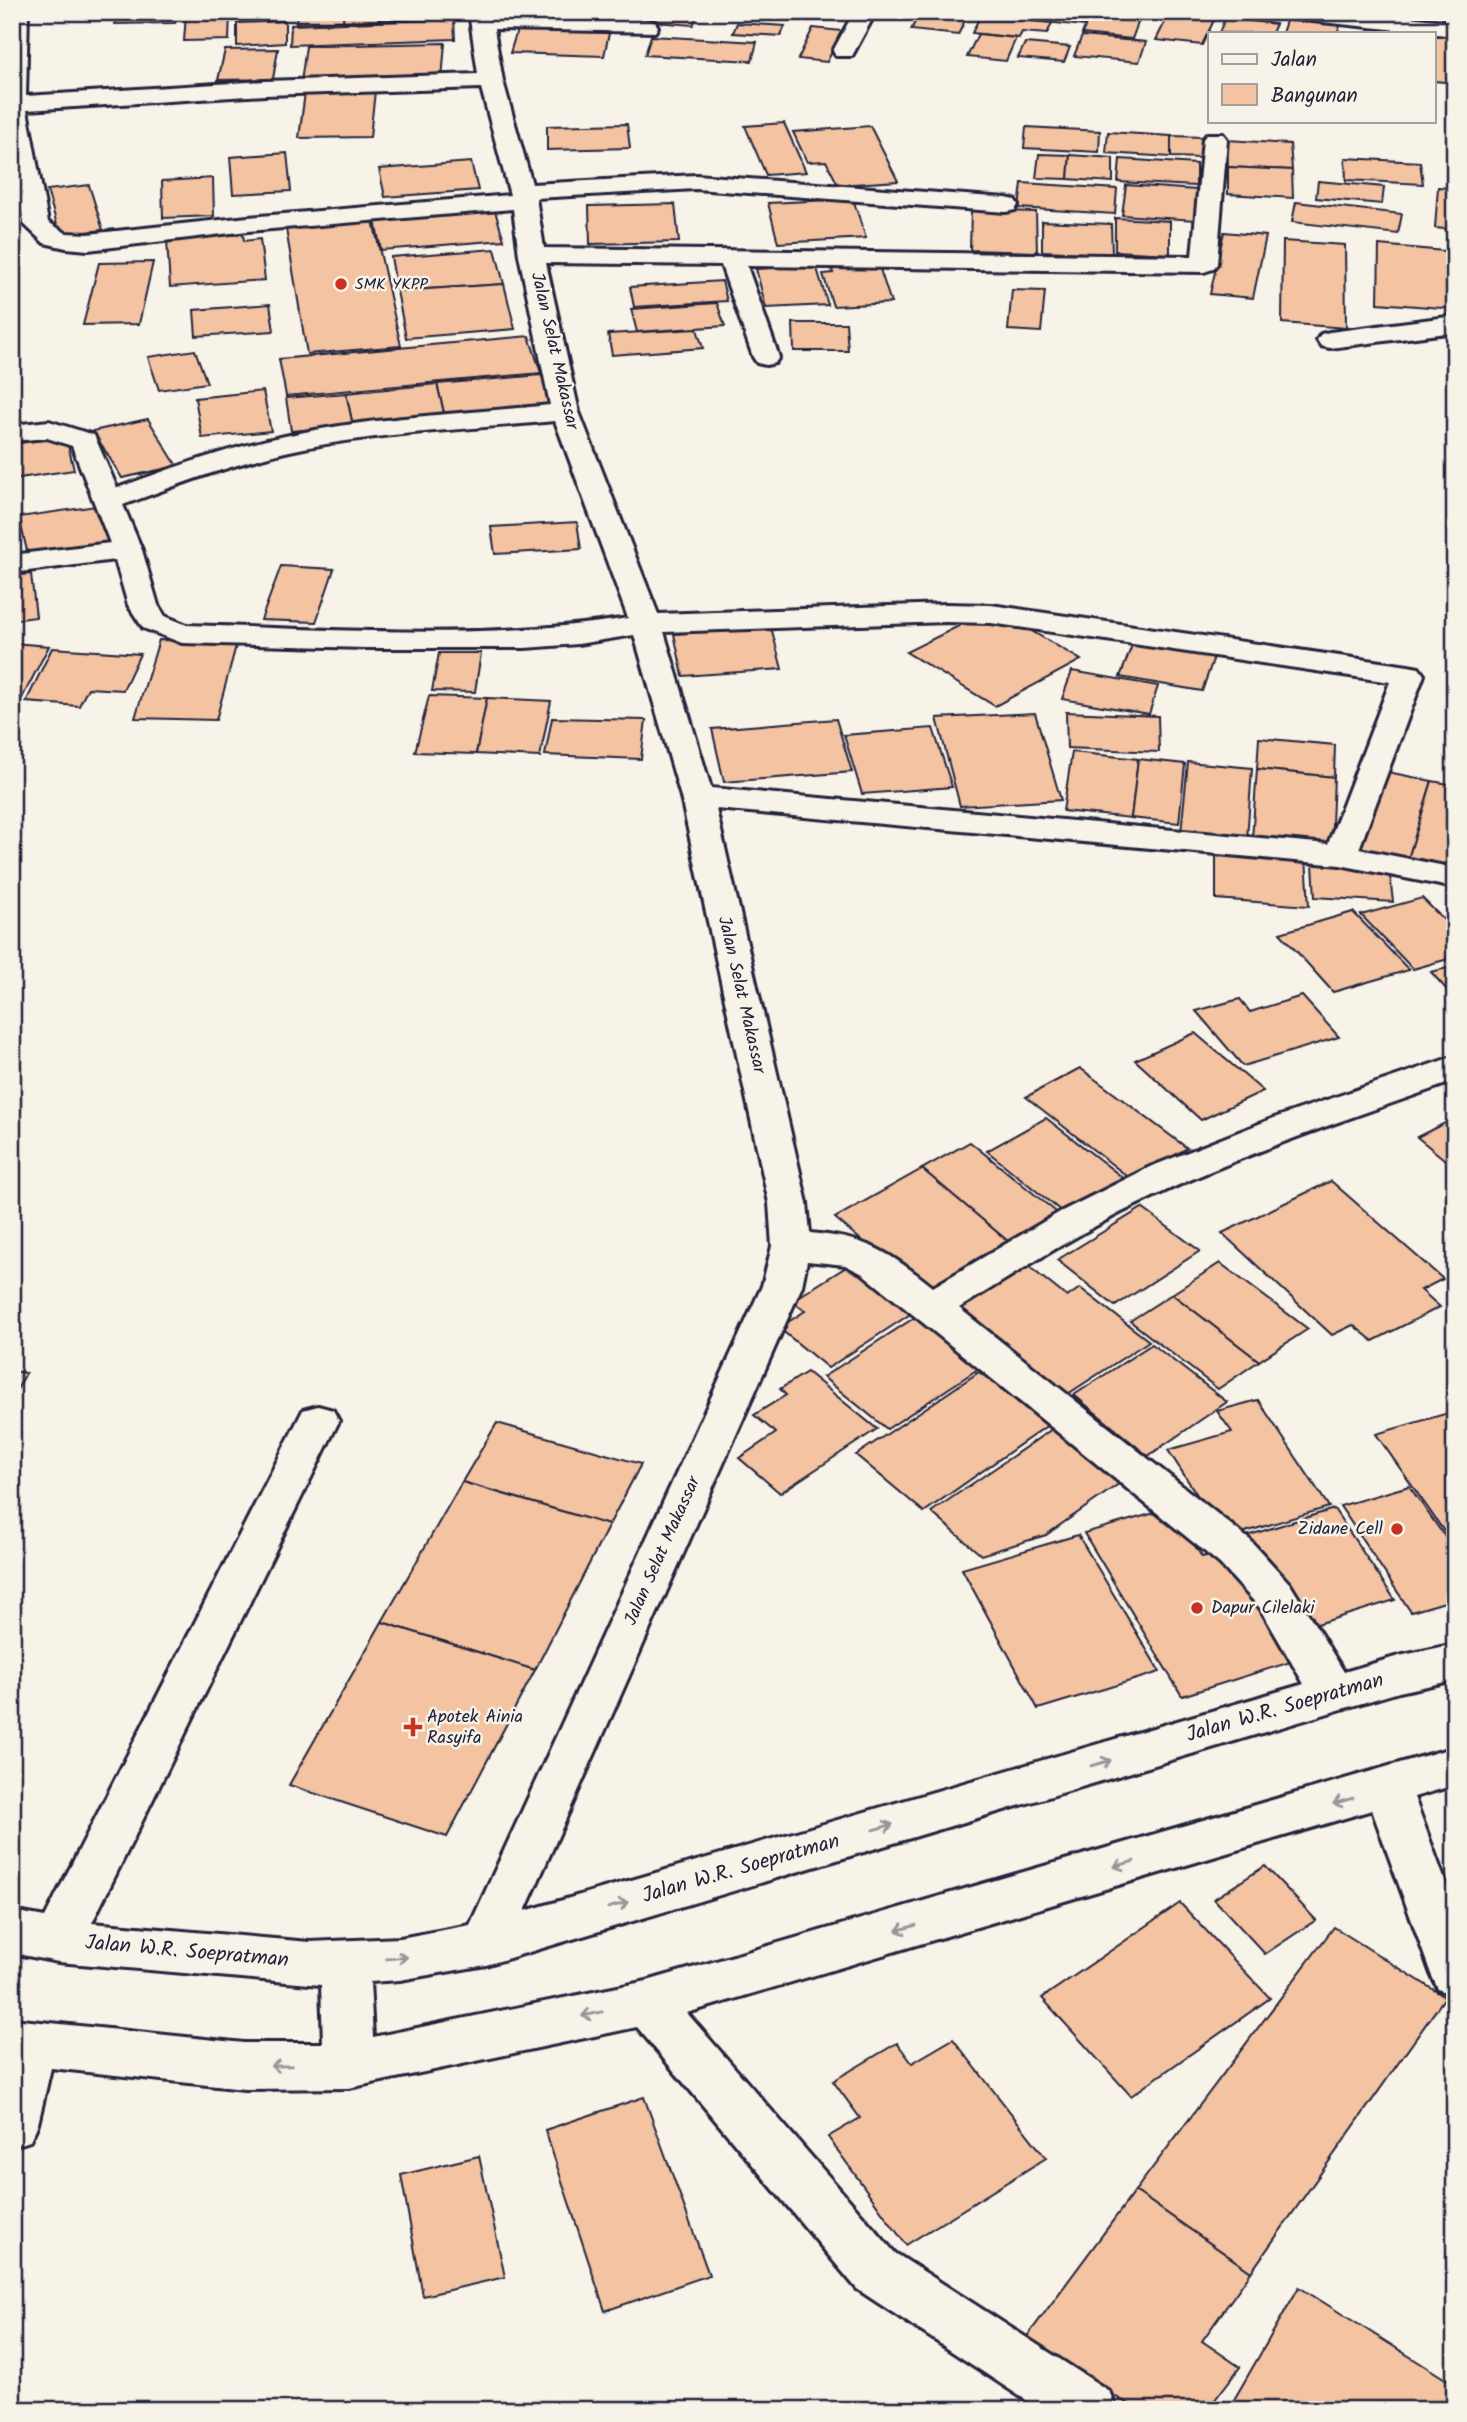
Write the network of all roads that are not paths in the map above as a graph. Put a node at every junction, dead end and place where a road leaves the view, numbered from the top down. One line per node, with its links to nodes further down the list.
1 (17, 12): 9 (street)
2 (865, 12): 7 (street)
3 (1293, 12): 6 (street)
4 (481, 17): 5 (street); 8 (street, Jalan Selat Makassar)
5 (647, 27)
6 (1455, 29)
7 (844, 51)
8 (491, 81): 9 (street); 11 (street, Jalan Selat Makassar)
9 (14, 104): 11 (street)
10 (1215, 139): 14 (street)
11 (523, 196): 12 (street); 13 (street, Jalan Selat Makassar)
12 (1006, 205)
13 (532, 255): 14 (street); 18 (street, Jalan Selat Makassar)
14 (731, 256): 17 (street)
15 (1455, 324): 16 (street)
16 (1330, 340)
17 (766, 357)
18 (565, 412): 20 (street); 23 (street, Jalan Selat Makassar)
19 (12, 433): 20 (street)
20 (106, 501): 21 (street)
21 (127, 550): 22 (street); 23 (street)
22 (12, 564)
23 (646, 624): 24 (street, Jalan Selat Makassar); 25 (street)
24 (697, 797): 25 (street); 28 (street, Jalan Selat Makassar)
25 (1340, 855): 26 (street)
26 (1455, 878)
27 (1455, 1068): 29 (street)
28 (791, 1246): 29 (street); 37 (street, Jalan Selat Makassar)
29 (931, 1307): 32 (street)
30 (318, 1421): 36 (street)
31 (1455, 1662): 32 (street, Jalan W.R. Soepratman)
32 (1333, 1694): 37 (street, Jalan W.R. Soepratman, one-way to 32)
33 (1455, 1766): 34 (street)
34 (1387, 1788): 39 (street); 40 (street, one-way to 40)
35 (12, 1932): 36 (street, Jalan W.R. Soepratman)
36 (58, 1941): 38 (street, Jalan W.R. Soepratman)
37 (486, 1944): 38 (street, Jalan W.R. Soepratman, one-way to 37)
38 (344, 1961): 42 (street)
39 (1455, 1974)
40 (647, 2003): 42 (street, one-way to 42); 44 (street)
41 (22, 2043): 42 (street, one-way to 41); 43 (street)
42 (349, 2066)
43 (12, 2124)
44 (1090, 2410)

